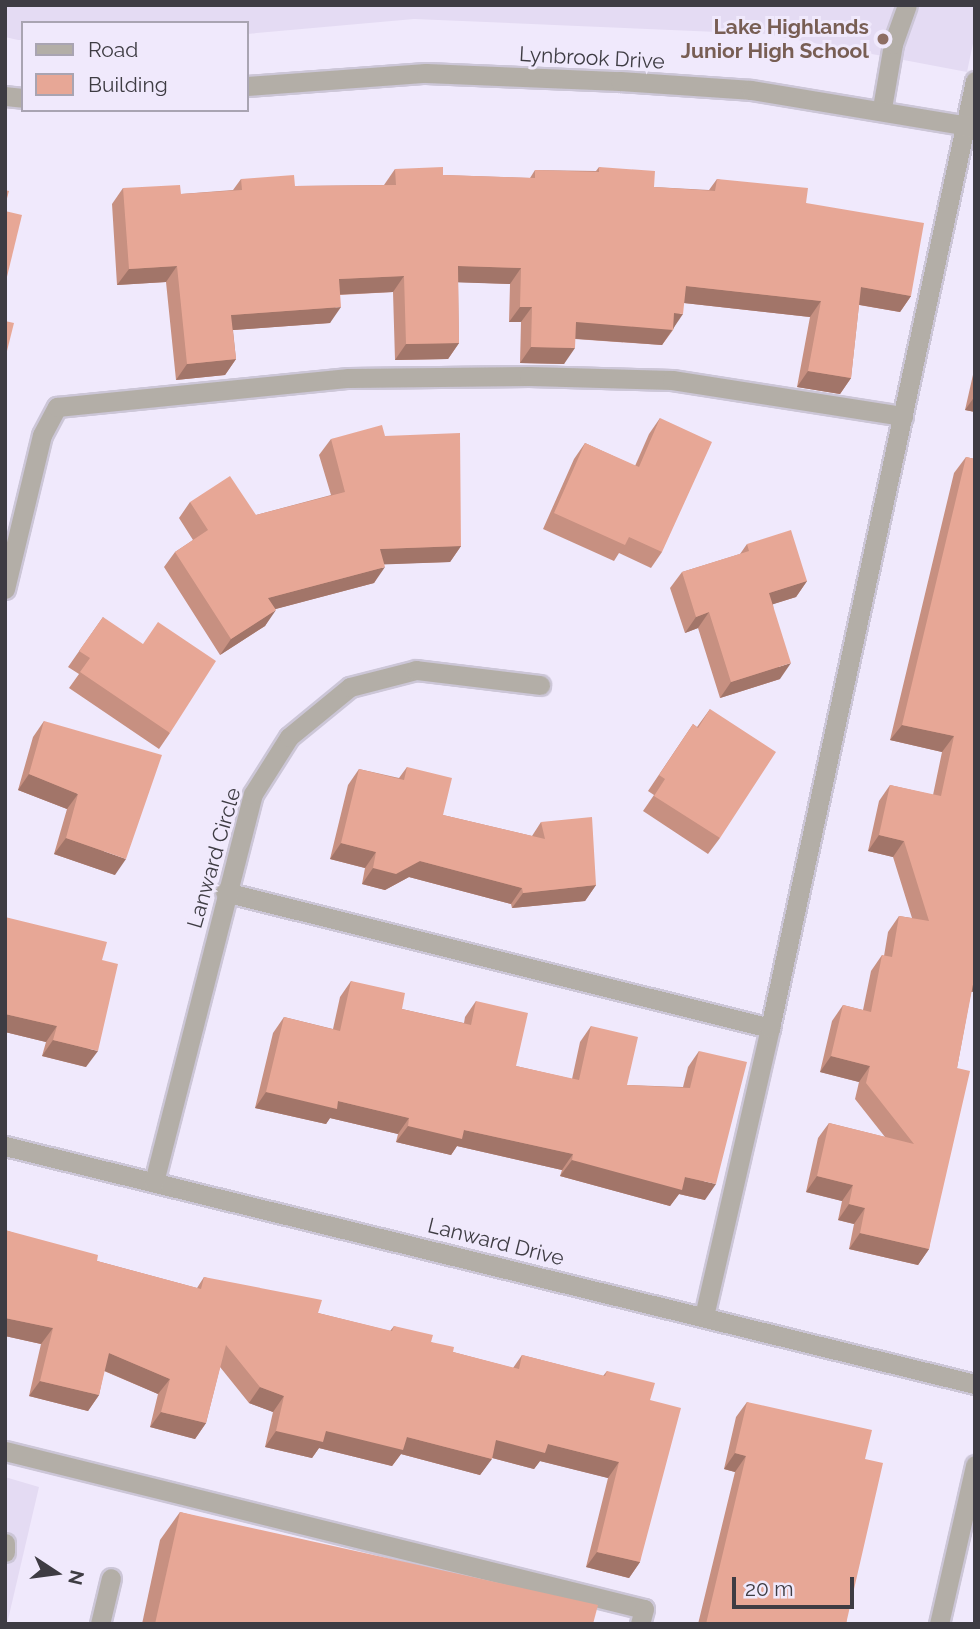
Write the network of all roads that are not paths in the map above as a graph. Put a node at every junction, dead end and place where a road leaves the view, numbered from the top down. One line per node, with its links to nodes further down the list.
1 (907, 5): 4 (street)
2 (975, 81): 5 (street)
3 (248, 86): 4 (street, Lynbrook Drive)
4 (882, 108): 5 (street, Lynbrook Drive)
5 (970, 125): 6 (street)
6 (902, 416): 7 (street); 10 (street)
7 (5, 589)
8 (540, 685): 9 (street, Lanward Circle)
9 (225, 892): 10 (street); 12 (street, Lanward Circle)
10 (770, 1028): 13 (street)
11 (5, 1146): 12 (street, Lanward Drive)
12 (154, 1182): 13 (street, Lanward Drive)
13 (704, 1316): 14 (street, Lanward Drive)
14 (975, 1384)
15 (5, 1451): 21 (street)
16 (975, 1465): 22 (street)
17 (5, 1543): 18 (street)
18 (5, 1552)
19 (111, 1577): 20 (street)
20 (100, 1624)
21 (640, 1624)
22 (939, 1624)

